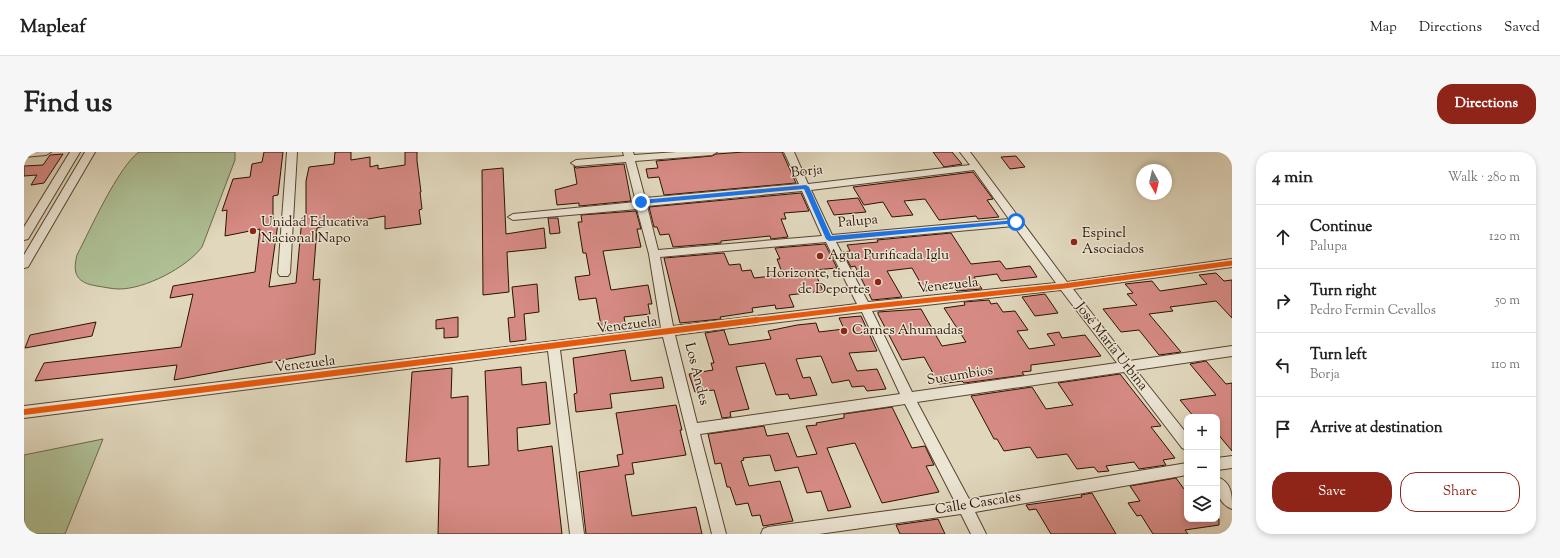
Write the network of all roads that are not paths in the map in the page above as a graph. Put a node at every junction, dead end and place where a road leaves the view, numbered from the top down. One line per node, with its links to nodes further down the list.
1 (46, 152): 8 (street)
2 (75, 152): 16 (street)
3 (90, 152): 20 (street)
4 (292, 152): 21 (street)
5 (712, 152): 9 (street)
6 (789, 152): 12 (street)
7 (965, 152): 11 (street, José María Urbina)
8 (24, 154)
9 (629, 156): 10 (street); 13 (street, Los Andes)
10 (576, 163)
11 (976, 167): 12 (street, Borja); 15 (street, José María Urbina)
12 (806, 187): 13 (street, Borja); 17 (street)
13 (641, 203): 14 (street, Borja); 18 (street, Los Andes)
14 (512, 216)
15 (1016, 222): 17 (street, Palupa); 22 (street, José María Urbina)
16 (24, 236)
17 (829, 239): 18 (street, Palupa); 23 (street)
18 (654, 254): 24 (street, Los Andes)
19 (1232, 263): 22 (street, Venezuela)
20 (24, 264)
21 (284, 273)
22 (1064, 286): 23 (street, Venezuela); 27 (street, José María Urbina)
23 (865, 307): 24 (street, Venezuela); 28 (street)
24 (668, 333): 25 (street, Venezuela); 30 (street, Los Andes)
25 (554, 347): 29 (street, Venezuela); 38 (street)
26 (1232, 352): 27 (street, Sucumbios)
27 (1126, 366): 28 (street, Sucumbios); 31 (street, José María Urbina)
28 (909, 399): 30 (street, Sucumbios); 37 (street)
29 (24, 412)
30 (693, 429): 39 (street, Los Andes)
31 (1184, 440)
32 (1232, 462): 33 (street)
33 (1220, 464)
34 (1184, 470): 37 (street, Calle Cascales)
35 (1219, 486): 36 (street)
36 (1232, 502)
37 (964, 507): 40 (street, Calle Cascales); 41 (street)
38 (577, 534)
39 (719, 534)
40 (768, 534)
41 (979, 534)

